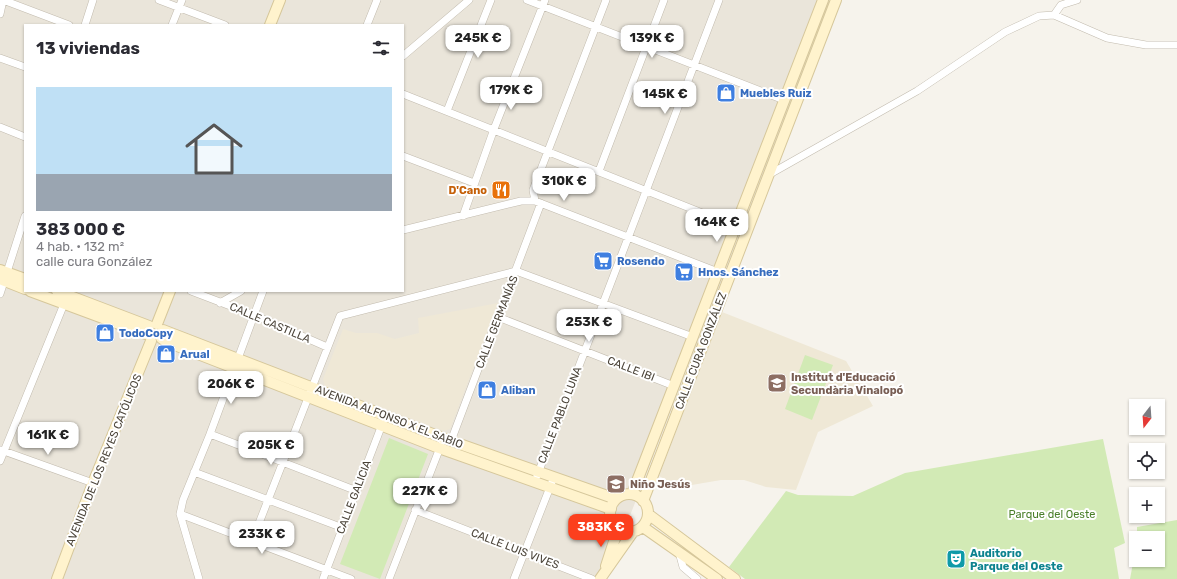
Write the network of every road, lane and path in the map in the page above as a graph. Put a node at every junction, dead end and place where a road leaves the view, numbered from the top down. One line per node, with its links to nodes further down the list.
1 (3, 0): 18 (street); 20 (street)
2 (93, 0): 21 (street)
3 (159, 0): 17 (street)
4 (182, 0): 17 (street)
5 (280, 0): 24 (main road)
6 (377, 0): 25 (street)
7 (470, 0): 29 (street)
8 (491, 0): 35 (street)
9 (527, 0): 16 (street)
10 (606, 0): 26 (street, CALLE GERMANÍAS)
11 (664, 0): 28 (street)
12 (720, 0): 31 (street, CALLE PABLO LUNA)
13 (823, 0): 34 (main road, CALLE CURA GONZÁLEZ)
14 (836, 0): 42 (main road, CALLE CURA GONZÁLEZ)
15 (1077, 0): 19 (street)
16 (543, 3): 26 (street); 37 (street)
17 (179, 8): 22 (street); 23 (street)
18 (0, 14)
19 (1054, 15): 27 (street); 42 (street)
20 (66, 24)
21 (85, 24)
22 (172, 24)
23 (222, 24)
24 (270, 24)
25 (367, 24)
26 (595, 27): 28 (street); 39 (street, CALLE GERMANÍAS)
27 (1177, 45)
28 (646, 46): 31 (street); 41 (street)
29 (404, 55)
30 (0, 58): 32 (street)
31 (695, 65): 34 (street); 44 (street, CALLE PABLO LUNA)
32 (24, 67)
33 (404, 94): 35 (street)
34 (784, 100): 48 (main road, CALLE CURA GONZÁLEZ)
35 (447, 111): 37 (street)
36 (0, 127): 38 (street)
37 (494, 129): 39 (street); 43 (street)
38 (24, 137)
39 (548, 151): 41 (street); 45 (street, CALLE GERMANÍAS)
40 (404, 156): 43 (street)
41 (599, 171): 44 (street)
42 (770, 174): 92 (main road, CALLE CURA GONZÁLEZ)
43 (474, 183): 46 (street)
44 (647, 190): 48 (street); 50 (street, CALLE PABLO LUNA)
45 (538, 202): 46 (street); 50 (street); 51 (street, CALLE GERMANÍAS)
46 (463, 216): 49 (street)
47 (24, 219): 53 (street)
48 (736, 226): 52 (main road, CALLE CURA GONZÁLEZ)
49 (404, 230)
50 (629, 237): 52 (street); 64 (street, CALLE PABLO LUNA)
51 (516, 271): 64 (street); 66 (street, CALLE GERMANÍAS); 69 (street)
52 (718, 272): 68 (main road, CALLE CURA GONZÁLEZ)
53 (3, 276): 54 (main road); 55 (main road); 61 (street)
54 (24, 279)
55 (24, 288)
56 (36, 292): 62 (main road)
57 (170, 292): 67 (main road, AVENIDA DE LOS REYES CATÓLICOS)
58 (194, 292): 63 (street, CALLE CASTILLA)
59 (239, 292): 63 (street)
60 (263, 292): 65 (street)
61 (0, 294)
62 (67, 297): 67 (main road, AVENIDA ALFONSO X EL SABIO); 79 (street)
63 (220, 302): 65 (street, CALLE CASTILLA)
64 (604, 303): 68 (street); 70 (street, CALLE PABLO LUNA)
65 (254, 315): 69 (street, CALLE CASTILLA); 71 (street)
66 (498, 317): 70 (street, CALLE IBI); 77 (street, CALLE GERMANÍAS)
67 (155, 332): 71 (main road, AVENIDA ALFONSO X EL SABIO); 86 (main road, AVENIDA DE LOS REYES CATÓLICOS)
68 (693, 337): 72 (main road, CALLE CURA GONZÁLEZ)
69 (327, 348): 73 (street)
70 (585, 352): 72 (street, CALLE IBI); 83 (street, CALLE PABLO LUNA)
71 (236, 364): 73 (main road, AVENIDA ALFONSO X EL SABIO); 76 (street)
72 (674, 386): 89 (main road, CALLE CURA GONZÁLEZ)
73 (310, 392): 74 (main road, AVENIDA ALFONSO X EL SABIO); 75 (main road, AVENIDA ALFONSO X EL SABIO); 81 (street)
74 (386, 416): 75 (street, CALLE GALICIA); 77 (main road, AVENIDA ALFONSO X EL SABIO)
75 (382, 426): 78 (main road, AVENIDA ALFONSO X EL SABIO); 88 (street, CALLE GALICIA)
76 (210, 434): 81 (street); 82 (street)
77 (447, 439): 78 (street, CALLE GERMANÍAS); 83 (main road, AVENIDA ALFONSO X EL SABIO)
78 (439, 448): 85 (main road, AVENIDA ALFONSO X EL SABIO); 94 (street, CALLE GERMANÍAS)
79 (2, 450): 80 (street); 86 (street)
80 (0, 461)
81 (283, 461): 88 (street); 91 (street)
82 (194, 472): 91 (street); 95 (street)
83 (539, 472): 84 (main road, AVENIDA ALFONSO X EL SABIO); 85 (street, CALLE PABLO LUNA)
84 (554, 477): 87 (street); 90 (main road, AVENIDA ALFONSO X EL SABIO)
85 (535, 482): 87 (main road, AVENIDA ALFONSO X EL SABIO)
86 (93, 483): 107 (main road, AVENIDA DE LOS REYES CATÓLICOS)
87 (550, 487): 93 (main road, AVENIDA ALFONSO X EL SABIO); 102 (street)
88 (357, 491): 98 (street, CALLE GALICIA)
89 (632, 494): 90 (main road); 92 (main road)
90 (616, 499): 93 (main road)
91 (267, 500): 98 (street); 101 (street)
92 (643, 500): 96 (main road)
93 (610, 509): 99 (main road)
94 (416, 510): 102 (street, CALLE LUIS VIVES); 111 (street, CALLE GERMANÍAS)
95 (180, 514): 101 (street); 108 (street)
96 (648, 514): 97 (main road); 116 (main road)
97 (643, 527): 100 (main road); 103 (main road)
98 (343, 528): 104 (street, CALLE GALICIA)
99 (618, 528): 100 (main road); 105 (main road)
100 (633, 532): 105 (main road)
101 (252, 541): 104 (street)
102 (524, 552): 112 (street); 113 (street, CALLE LUIS VIVES)
103 (679, 552): 106 (street); 115 (main road)
104 (327, 570): 109 (street, CALLE GALICIA); 110 (street)
105 (602, 575)
106 (689, 577): 114 (street)
107 (57, 579)
108 (199, 579)
109 (323, 579)
110 (351, 579)
111 (389, 579)
112 (514, 579)
113 (592, 579)
114 (697, 579)
115 (717, 579)
116 (735, 579)

